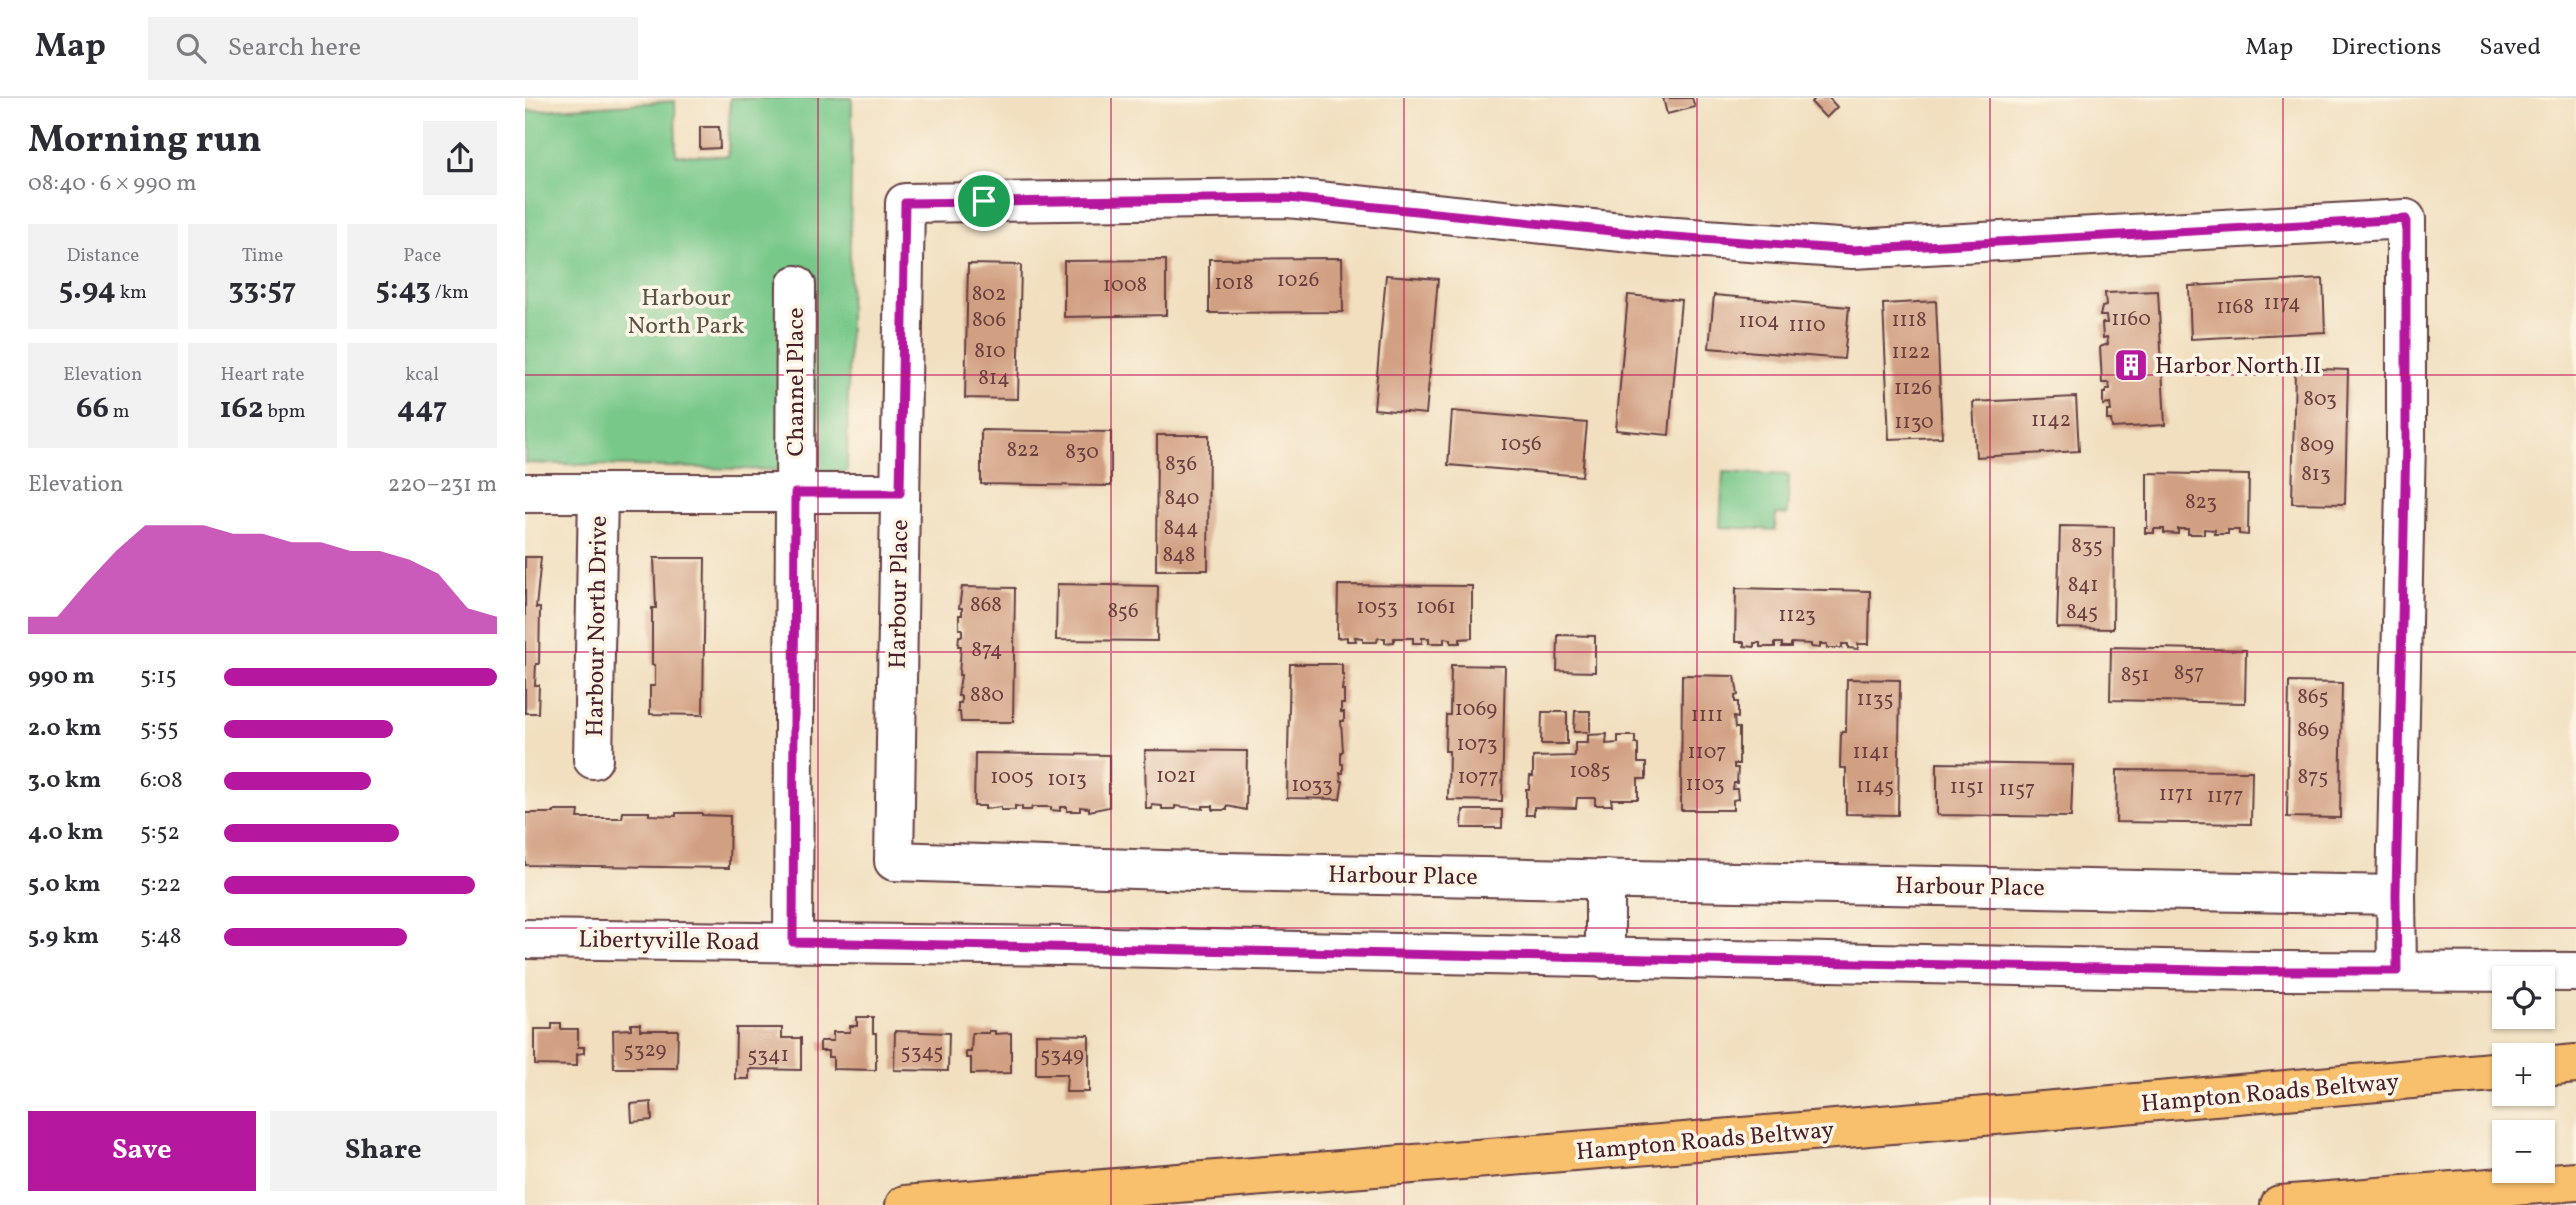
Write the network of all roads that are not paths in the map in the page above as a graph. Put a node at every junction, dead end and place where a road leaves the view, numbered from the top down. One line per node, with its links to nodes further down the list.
1 (796, 285): 3 (street, Channel Place)
2 (525, 492): 5 (street, Harbour North Drive)
3 (795, 493): 4 (street, Harbour North Drive); 5 (street, Harbour North Drive); 10 (street, Channel Place)
4 (900, 493): 7 (street, Harbour Place); 8 (street, Harbour Place)
5 (598, 494): 6 (street, Harbour North Drive)
6 (593, 759)
7 (1605, 879): 8 (street, Harbour Place); 11 (street)
8 (2396, 895): 12 (street)
9 (525, 939): 10 (street, Libertyville Road)
10 (793, 942): 11 (street, Libertyville Road)
11 (1605, 959): 12 (street, Libertyville Road)
12 (2397, 971): 13 (street, Libertyville Road)
13 (2576, 972)
14 (2576, 1064): 15 (highway)
15 (2555, 1066)
16 (2492, 1072): 18 (highway, Hampton Roads Beltway)
17 (2576, 1181): 19 (highway)
18 (905, 1205)
19 (2280, 1205)

